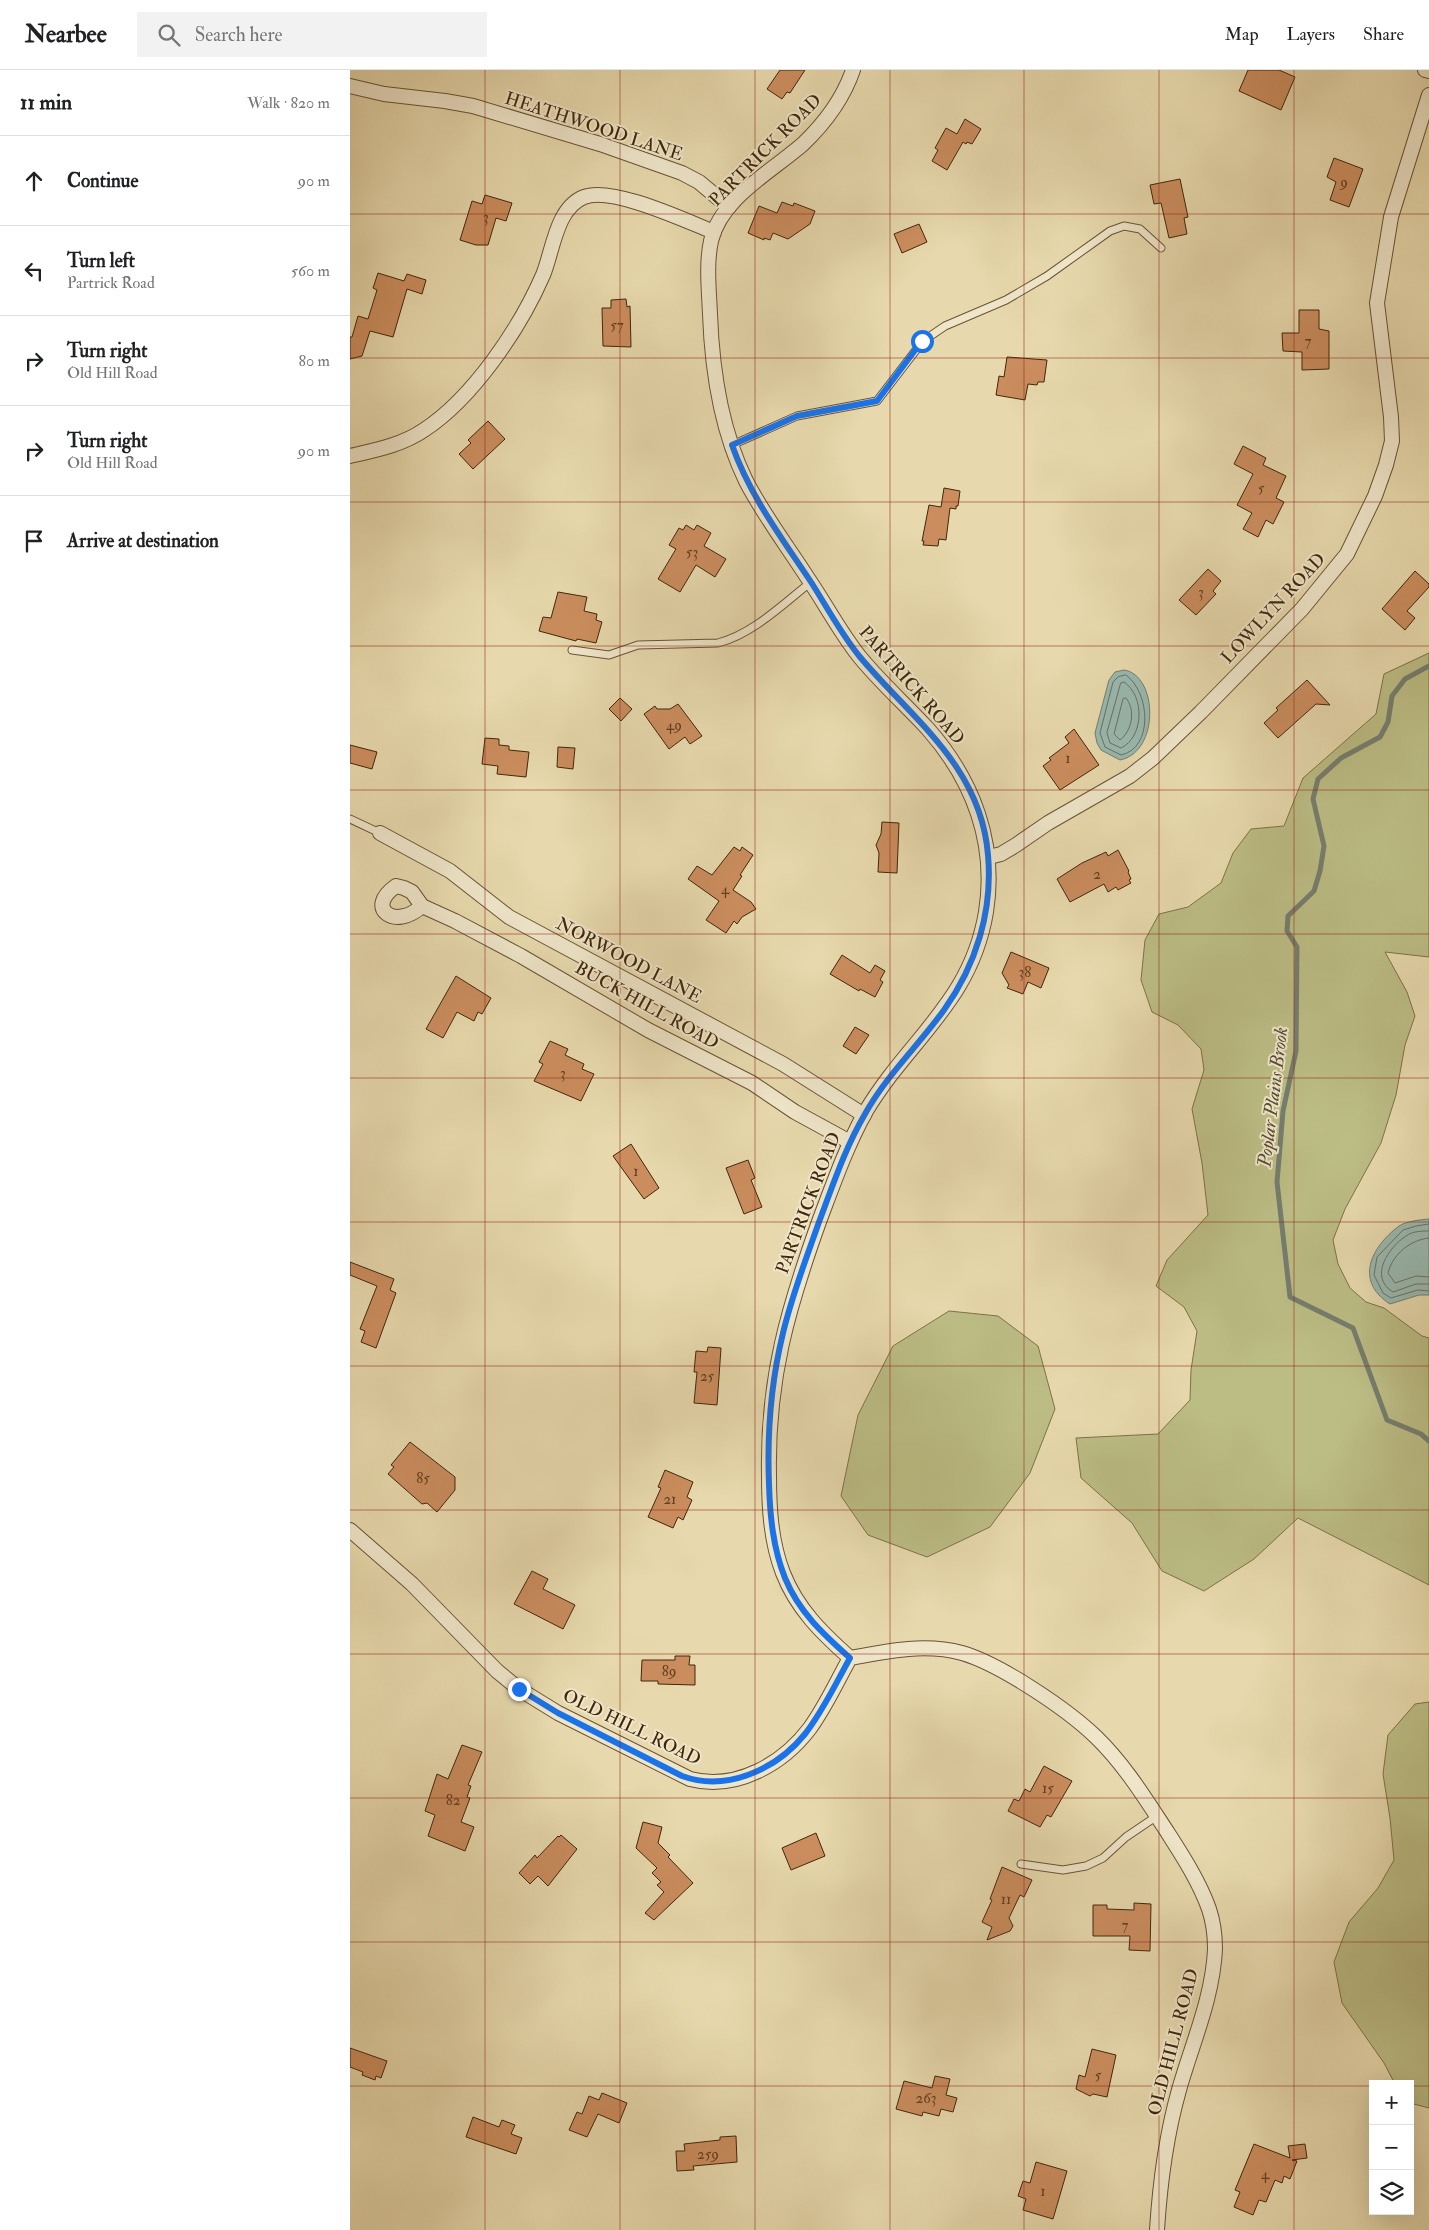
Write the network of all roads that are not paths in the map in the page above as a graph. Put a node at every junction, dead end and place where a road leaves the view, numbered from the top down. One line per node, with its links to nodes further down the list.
1 (853, 70): 6 (street, PARTRICK ROAD)
2 (1425, 70): 3 (street)
3 (1429, 72)
4 (350, 86): 6 (street, HEATHWOOD LANE)
5 (1429, 95): 15 (street, LOWLYN ROAD)
6 (729, 207): 7 (street, PARTRICK ROAD)
7 (714, 232): 9 (street, PARTRICK ROAD); 10 (street)
8 (1161, 248): 9 (lane)
9 (732, 445): 11 (street, PARTRICK ROAD)
10 (350, 456)
11 (811, 582): 12 (lane); 15 (street, PARTRICK ROAD)
12 (572, 650)
13 (350, 819): 14 (lane)
14 (380, 833): 17 (street, NORWOOD LANE)
15 (988, 857): 17 (street, PARTRICK ROAD)
16 (422, 906): 18 (street, BUCK HILL ROAD)
17 (864, 1115): 18 (street, PARTRICK ROAD)
18 (850, 1142): 20 (street, PARTRICK ROAD)
19 (350, 1530): 20 (street, OLD HILL ROAD)
20 (850, 1658): 21 (street, OLD HILL ROAD)
21 (1157, 1816): 22 (lane); 23 (street, OLD HILL ROAD)
22 (1021, 1864)
23 (1158, 2230)

